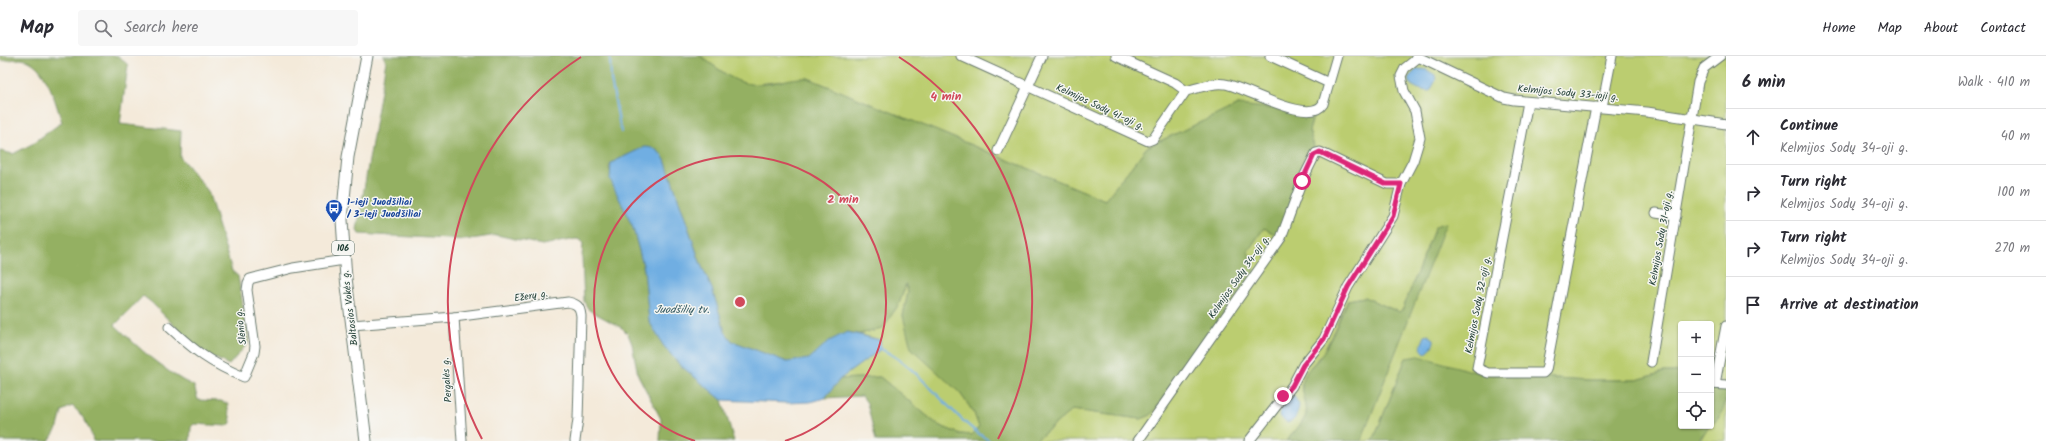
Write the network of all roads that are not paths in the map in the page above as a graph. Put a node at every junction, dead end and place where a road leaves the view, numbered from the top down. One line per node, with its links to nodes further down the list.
1 (367, 56): 21 (main road, Baltosios Vokės g. / 106)
2 (961, 56): 11 (street, Kelmijos Sodų 41-oji g.)
3 (1042, 56): 11 (street)
4 (1116, 56): 12 (street)
5 (1270, 56): 10 (street)
6 (1337, 56): 10 (street)
7 (1612, 56): 14 (street)
8 (1720, 56): 15 (street, Kelmijos Sodų 31-oji g.)
9 (1417, 57): 13 (street, Kelmijos Sodų 33-ioji g.); 18 (street)
10 (1329, 82): 12 (street)
11 (1028, 86): 12 (street, Kelmijos Sodų 41-oji g.); 17 (street)
12 (1186, 91)
13 (1528, 102): 14 (street, Kelmijos Sodų 33-ioji g.); 14 (street, Kelmijos Sodų 32-oji g.)
14 (1599, 107): 15 (street, Kelmijos Sodų 33-ioji g.)
15 (1692, 118): 16 (street, Kelmijos Sodų 33-ioji g.); 20 (street, Kelmijos Sodų 31-oji g.)
16 (1726, 124)
17 (998, 151)
18 (1401, 184): 33 (street, Kelmijos Sodų 34-oji g.); 34 (street)
19 (1656, 213): 20 (street)
20 (1676, 216): 26 (street, Kelmijos Sodų 31-oji g.)
21 (344, 260): 23 (main road, Baltosios Vokės g. / 106); 24 (street, Slėnio g.)
22 (454, 317): 23 (street, Ežerų g.); 31 (street, Pergalės g.); 32 (street, Ežerų g.)
23 (352, 325): 30 (main road, Baltosios Vokės g. / 106)
24 (169, 326)
25 (1726, 326): 27 (street)
26 (1651, 362)
27 (1714, 380)
28 (1714, 384): 29 (street)
29 (1726, 386)
30 (366, 441)
31 (462, 441)
32 (575, 441)
33 (1138, 441)
34 (1249, 441)

